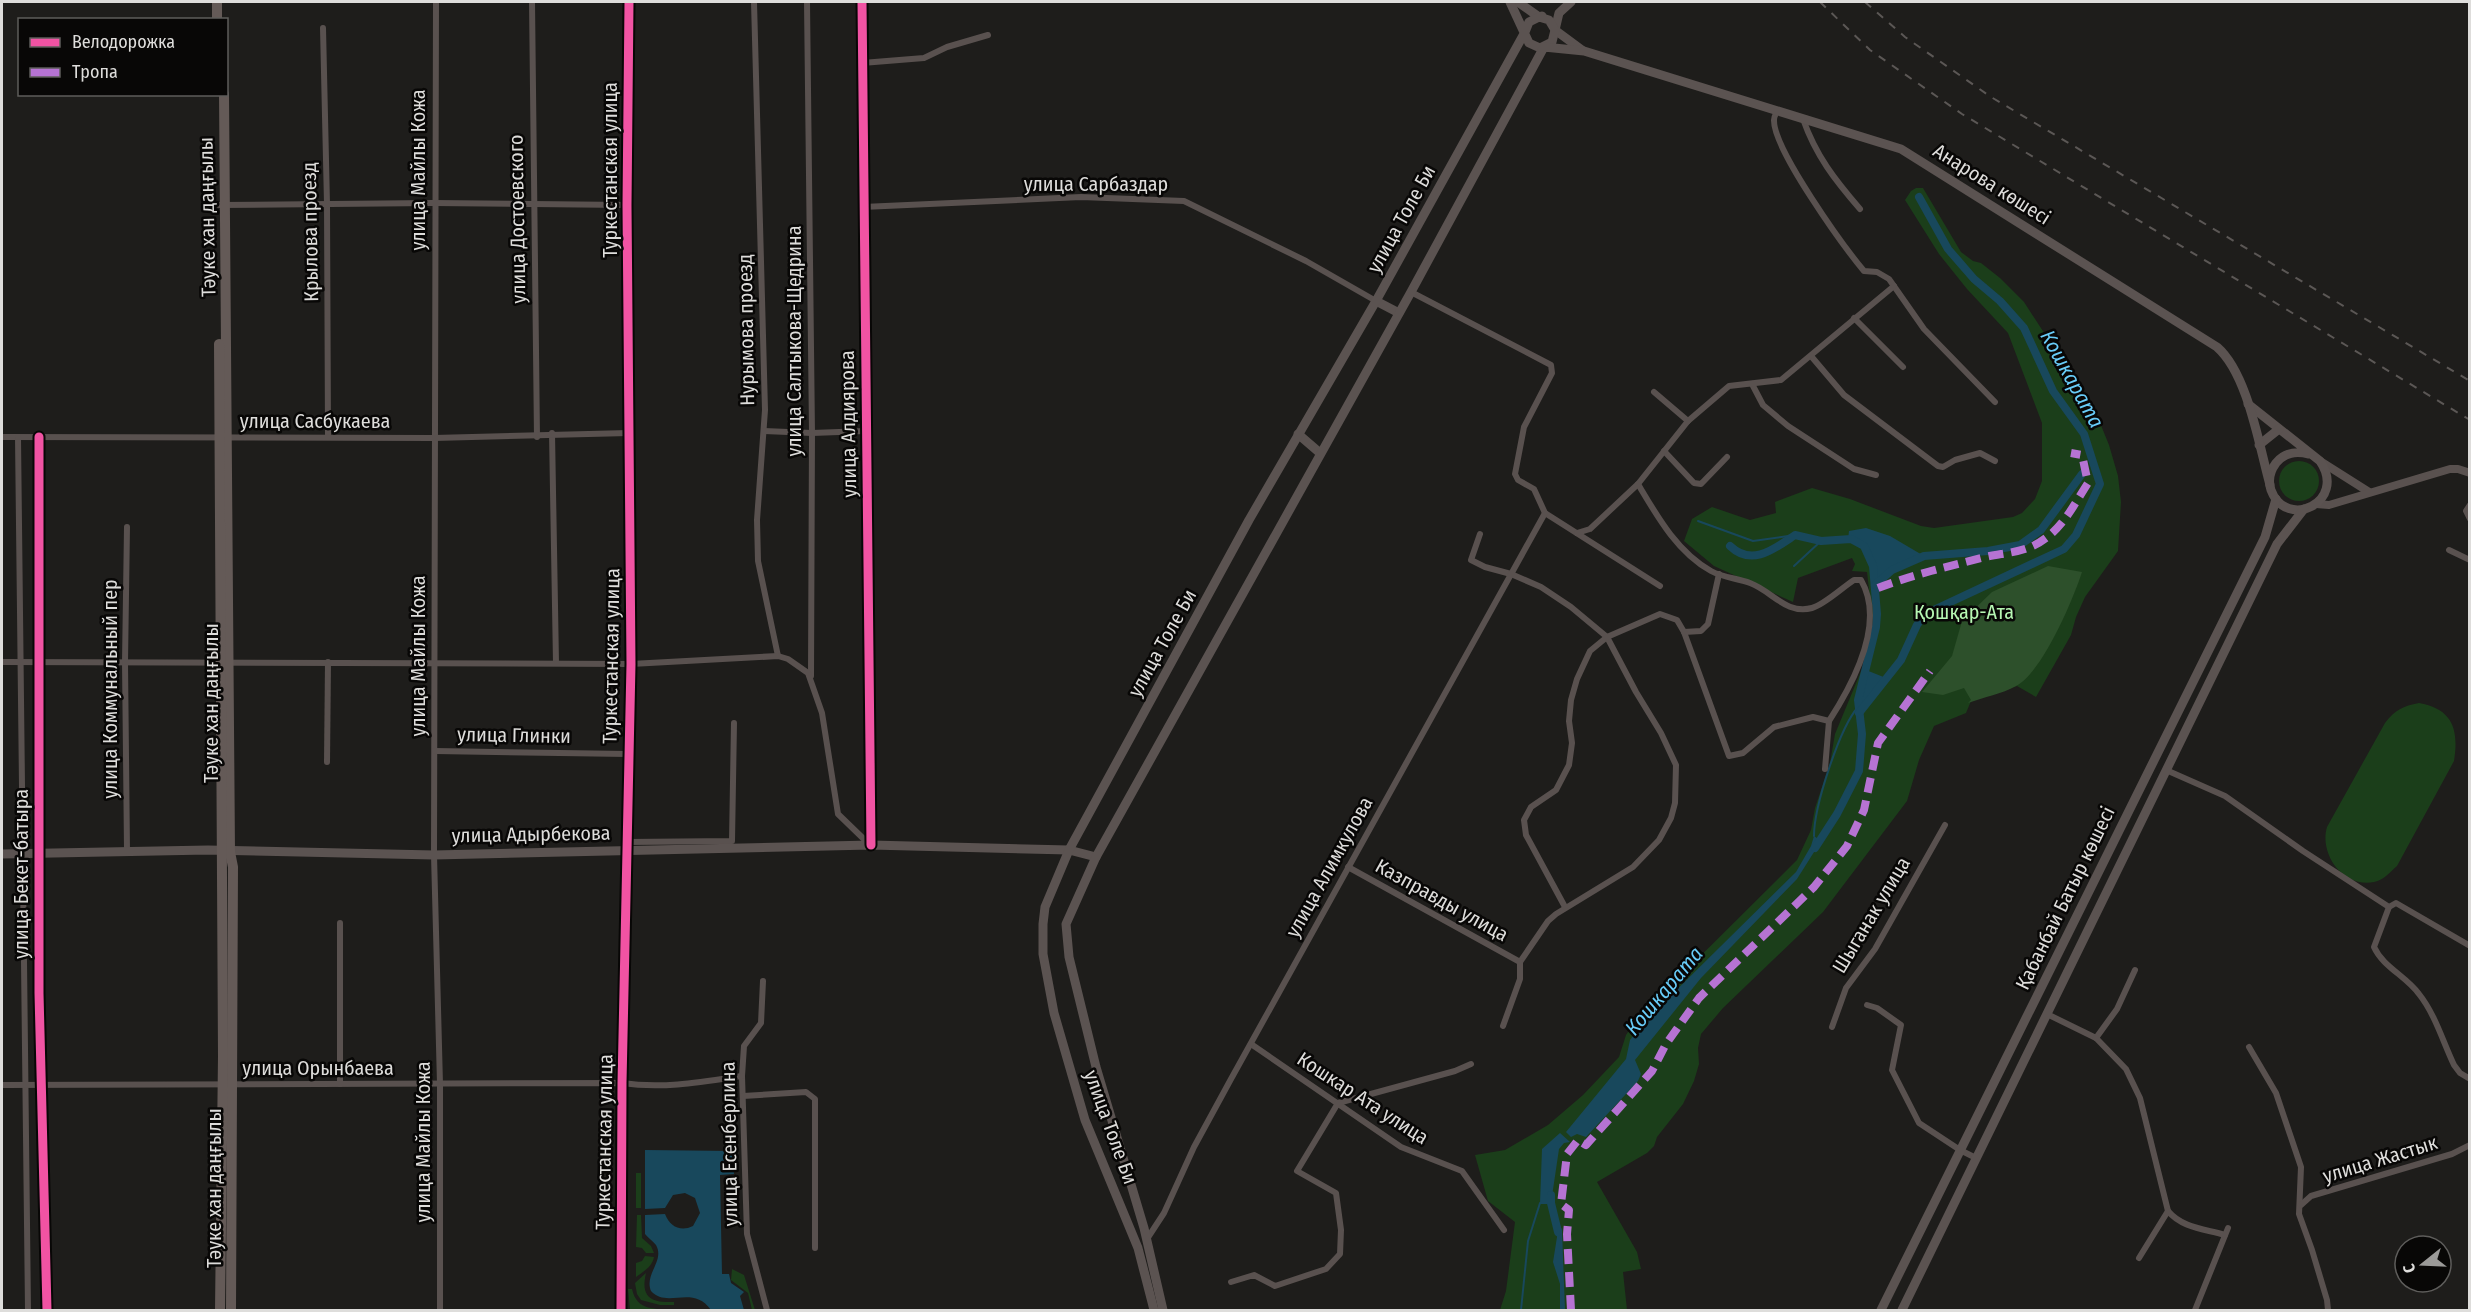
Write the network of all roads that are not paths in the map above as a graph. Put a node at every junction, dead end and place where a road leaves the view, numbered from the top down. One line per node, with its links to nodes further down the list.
1 (217, 2): 14 (main road)
2 (223, 2): 15 (main road)
3 (436, 2): 27 (street, улица Майлы Кожа)
4 (532, 2): 29 (street, улица Достоевского)
5 (630, 2): 31 (street, Туркестанская улица)
6 (754, 2): 47 (street, Нурымова проезд)
7 (807, 2): 51 (street, улица Салтыкова-Щедрина)
8 (862, 2): 22 (street, улица Алдиярова)
9 (1509, 2): 18 (main road)
10 (1518, 2): 13 (main road)
11 (1571, 2): 12 (main road)
12 (1559, 13): 13 (main road); 17 (main road)
13 (1539, 17): 17 (main road); 18 (main road)
14 (217, 18)
15 (223, 18)
16 (323, 28): 28 (street, Крылова проезд)
17 (1555, 30): 20 (main road); 21 (main road)
18 (1525, 32): 20 (main road); 36 (main road, улица Толе Би)
19 (988, 35): 22 (street)
20 (1544, 47): 21 (main road); 35 (main road, улица Толе Би)
21 (1584, 51): 25 (main road, Анарова көшесі)
22 (862, 63): 32 (street, улица Алдиярова)
23 (218, 96): 30 (main road, Тәуке хан даңғылы)
24 (224, 96): 30 (main road, Тәуке хан даңғылы)
25 (1777, 111): 26 (main road, Анарова көшесі); 34 (street)
26 (1803, 119): 33 (street); 44 (main road, Анарова көшесі)
27 (433, 203): 28 (street); 29 (street); 59 (street, улица Майлы Кожа)
28 (327, 204): 30 (street); 53 (street, Крылова проезд)
29 (533, 204): 31 (street); 57 (street, улица Достоевского)
30 (222, 205): 58 (main road, Тәуке хан даңғылы)
31 (627, 205): 50 (street, Туркестанская улица)
32 (863, 207): 36 (street, улица Сарбаздар); 48 (street, улица Алдиярова)
33 (1860, 209)
34 (1894, 286): 38 (street); 43 (street)
35 (1412, 291): 37 (main road, улица Толе Би); 78 (street)
36 (1376, 301): 37 (main road); 52 (main road, улица Толе Би)
37 (1400, 313): 62 (main road, улица Толе Би)
38 (1854, 318): 39 (street); 40 (street)
39 (1811, 356): 41 (street); 65 (street)
40 (1903, 367)
41 (1752, 384): 45 (street); 68 (street)
42 (1654, 392): 45 (street)
43 (1995, 402)
44 (2248, 404): 46 (main road); 60 (main road, Анарова көшесі)
45 (1688, 421): 61 (street)
46 (2279, 429): 60 (main road); 63 (main road)
47 (764, 431): 51 (street); 90 (street, Нурымова проезд)
48 (866, 431): 51 (street); 109 (street, улица Алдиярова)
49 (552, 433): 50 (street, улица Сасбукаева); 57 (street, улица Сасбукаева); 98 (street)
50 (629, 433): 99 (street, Туркестанская улица)
51 (812, 433): 100 (street, улица Салтыкова-Щедрина)
52 (1298, 434): 62 (main road); 112 (main road, улица Толе Би)
53 (328, 436): 58 (street, улица Сасбукаева); 59 (street, улица Сасбукаева)
54 (2, 437): 55 (street, улица Сасбукаева)
55 (18, 437): 56 (street, улица Сасбукаева); 92 (street, улица Бекет-батыра)
56 (39, 437): 58 (street, улица Сасбукаева); 93 (street, улица Бекет-батыра)
57 (537, 437): 59 (street, улица Сасбукаева)
58 (224, 438): 95 (main road, Тәуке хан даңғылы)
59 (434, 438): 97 (street, улица Майлы Кожа)
60 (2259, 445): 71 (main road, Анарова көшесі)
61 (1664, 451): 64 (street); 70 (street)
62 (1320, 453): 118 (main road, улица Толе Би)
63 (2309, 454): 66 (main road); 71 (main road)
64 (1727, 457)
65 (1995, 461)
66 (2320, 461): 69 (street); 75 (main road)
67 (2469, 473): 72 (street)
68 (1876, 475)
69 (2353, 482): 72 (street); 73 (street)
70 (1638, 484): 81 (street); 86 (street)
71 (2270, 485): 74 (main road)
72 (2369, 492): 73 (street)
73 (2352, 498): 75 (street)
74 (2276, 499): 77 (main road); 147 (main road, Қабанбай Батыр көшесі)
75 (2316, 504): 77 (main road)
76 (2469, 505): 79 (street)
77 (2304, 509): 107 (main road, Қабанбай Батыр көшесі)
78 (1545, 513): 81 (street); 85 (street, улица Алимкулова)
79 (2469, 519)
80 (127, 527): 94 (street, улица Коммунальный пер)
81 (1577, 533): 87 (street)
82 (1480, 534): 85 (street)
83 (2449, 550): 84 (street)
84 (2469, 560)
85 (1511, 574): 89 (street); 119 (street, улица Алимкулова)
86 (1719, 574): 88 (street); 101 (street)
87 (1660, 586)
88 (1684, 632): 89 (street); 101 (street)
89 (1607, 637): 120 (street); 120 (street)
90 (778, 656): 99 (street); 100 (street)
91 (2, 662): 92 (street)
92 (21, 662): 93 (street); 114 (street, улица Бекет-батыра)
93 (39, 662): 94 (street); 115 (street, улица Бекет-батыра)
94 (125, 662): 95 (street); 111 (street, улица Коммунальный пер)
95 (225, 662): 96 (street); 113 (main road, Тәуке хан даңғылы)
96 (328, 662): 97 (street); 105 (street)
97 (434, 662): 98 (street); 103 (street, улица Майлы Кожа)
98 (556, 663): 99 (street)
99 (631, 664): 104 (street, Туркестанская улица)
100 (811, 681): 109 (street)
101 (1829, 721): 106 (street)
102 (734, 723): 110 (street)
103 (435, 751): 104 (street, улица Глинки); 117 (street, улица Майлы Кожа)
104 (628, 754): 110 (street, Туркестанская улица)
105 (327, 762)
106 (1825, 768)
107 (2166, 770): 121 (street); 128 (main road, Қабанбай Батыр көшесі)
108 (1945, 825): 130 (street, Шыганак улица)
109 (871, 845): 110 (main road, улица Адырбекова); 112 (main road, улица Адырбекова)
110 (628, 846): 117 (main road, улица Адырбекова); 137 (street, Туркестанская улица)
111 (127, 850): 113 (main road, улица Адырбекова); 115 (main road, улица Адырбекова)
112 (1069, 850): 118 (main road, улица Адырбекова); 163 (main road, улица Толе Би)
113 (225, 852): 117 (main road, улица Адырбекова); 143 (main road, Тәуке хан даңғылы)
114 (24, 853): 115 (main road, улица Адырбекова); 116 (main road, улица Адырбекова); 141 (street, улица Бекет-батыра)
115 (39, 853): 142 (street, улица Бекет-батыра)
116 (2, 854)
117 (434, 855): 139 (street, улица Майлы Кожа)
118 (1096, 857): 152 (main road, улица Толе Би)
119 (1348, 867): 124 (street, Казправды улица); 132 (street, улица Алимкулова)
120 (1565, 907): 124 (street)
121 (2389, 907): 123 (street); 136 (street)
122 (340, 922): 138 (street)
123 (2469, 945)
124 (1520, 962): 129 (street)
125 (2135, 970): 131 (street)
126 (763, 981): 135 (street, улица Есенберлина)
127 (1867, 1005): 147 (street)
128 (2047, 1014): 131 (street); 148 (main road, Қабанбай Батыр көшесі)
129 (1503, 1026)
130 (1832, 1027)
131 (2096, 1038): 150 (street)
132 (1251, 1044): 145 (street, Кошкар Ата улица); 152 (street, улица Алимкулова)
133 (2249, 1047): 149 (street)
134 (1471, 1064): 145 (street)
135 (742, 1076): 137 (street, улица Орынбаева); 144 (street, улица Есенберлина)
136 (2469, 1079)
137 (622, 1083): 139 (street, улица Орынбаева); 161 (street, Туркестанская улица)
138 (340, 1084): 139 (street, улица Орынбаева); 143 (street, улица Орынбаева)
139 (440, 1084): 160 (street, улица Майлы Кожа)
140 (2, 1085): 141 (street, улица Орынбаева)
141 (27, 1085): 142 (street, улица Орынбаева); 156 (street, улица Бекет-батыра)
142 (41, 1085): 143 (street, улица Орынбаева); 157 (street, улица Бекет-батыра)
143 (226, 1085): 158 (main road, Тәуке хан даңғылы); 159 (main road, Тәуке хан даңғылы)
144 (743, 1096): 153 (street); 162 (street, улица Есенберлина)
145 (1338, 1103): 151 (street, Кошкар Ата улица); 155 (street)
146 (2469, 1145): 149 (street, улица Жастык)
147 (1960, 1150): 148 (street); 165 (main road, Қабанбай Батыр көшесі)
148 (1976, 1158): 166 (main road, Қабанбай Батыр көшесі)
149 (2301, 1205): 168 (street)
150 (2168, 1211): 154 (street); 167 (street)
151 (1504, 1230)
152 (1147, 1239): 164 (main road, улица Толе Би)
153 (815, 1248)
154 (2139, 1258)
155 (1231, 1282)
156 (28, 1311)
157 (47, 1311)
158 (220, 1311)
159 (231, 1311)
160 (440, 1311)
161 (621, 1311)
162 (767, 1311)
163 (1154, 1311)
164 (1163, 1311)
165 (1881, 1311)
166 (1902, 1311)
167 (2195, 1311)
168 (2328, 1311)

